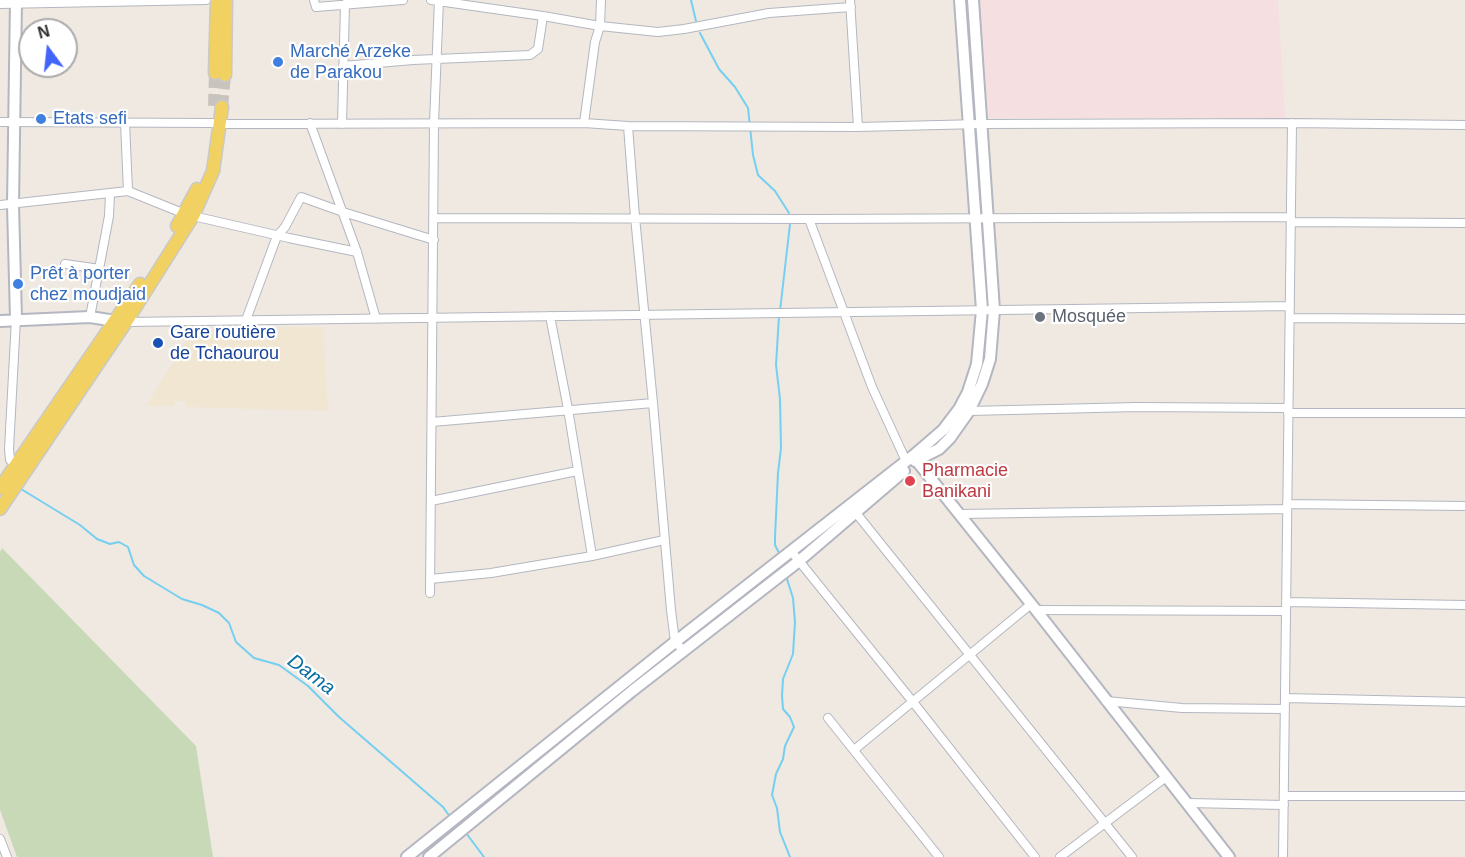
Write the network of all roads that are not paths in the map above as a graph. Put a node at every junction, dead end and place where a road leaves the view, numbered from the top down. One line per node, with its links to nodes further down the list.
1 (206, 0): 10 (street)
2 (217, 0): 3 (main road)
3 (226, 0)
4 (314, 0): 11 (street)
5 (403, 0): 11 (street)
6 (601, 0): 15 (street)
7 (960, 0): 28 (street)
8 (973, 0): 28 (street)
9 (437, 1): 14 (street); 16 (street)
10 (16, 2): 12 (street); 20 (street)
11 (348, 2): 17 (street)
12 (0, 4)
13 (850, 4): 15 (street); 31 (street)
14 (543, 16): 15 (street); 16 (street)
15 (600, 26): 25 (street)
16 (437, 59): 17 (street); 24 (street)
17 (343, 66): 27 (street)
18 (218, 106): 22 (main road)
19 (0, 122): 20 (street)
20 (14, 122): 21 (street); 34 (street)
21 (124, 122): 22 (street); 32 (street)
22 (216, 123): 23 (street); 37 (main road)
23 (310, 123): 27 (street); 36 (street)
24 (434, 123): 25 (street); 27 (street); 38 (street)
25 (584, 123): 30 (street)
26 (1292, 123): 28 (street); 29 (street); 43 (street)
27 (342, 124)
28 (974, 124): 31 (street); 40 (street); 41 (street)
29 (1465, 125)
30 (628, 126): 31 (street); 39 (street)
31 (858, 127)
32 (128, 191): 33 (street); 37 (street)
33 (110, 194): 34 (street); 49 (street)
34 (13, 205): 35 (street); 57 (street)
35 (0, 206)
36 (343, 213): 45 (street); 46 (street); 47 (street)
37 (189, 215): 45 (street); 64 (main road)
38 (434, 218): 39 (street); 46 (street)
39 (635, 218): 42 (street); 54 (street)
40 (974, 218): 41 (street); 42 (street); 51 (street)
41 (987, 218): 43 (street); 52 (street)
42 (809, 219): 53 (street)
43 (1291, 219): 44 (street); 50 (street)
44 (1465, 223)
45 (277, 236): 47 (street); 61 (street)
46 (434, 240): 58 (street)
47 (357, 252): 60 (street)
48 (65, 264): 49 (street)
49 (99, 269): 56 (street)
50 (1290, 306): 52 (street); 59 (street)
51 (982, 310): 52 (street); 53 (street); 72 (street)
52 (994, 310): 67 (street)
53 (843, 312): 54 (street); 72 (street)
54 (645, 315): 55 (street); 65 (street)
55 (550, 316): 58 (street); 66 (street)
56 (90, 317): 57 (street); 64 (street)
57 (16, 318): 63 (street); 73 (street)
58 (434, 318): 60 (street); 70 (street)
59 (1290, 318): 62 (street); 68 (street)
60 (376, 319): 61 (street)
61 (246, 320): 64 (street)
62 (1465, 320)
63 (0, 321)
64 (120, 322): 73 (main road)
65 (653, 402): 66 (street); 82 (street)
66 (568, 409): 70 (street); 74 (street)
67 (969, 411): 68 (street); 72 (street)
68 (1288, 411): 69 (street); 78 (street)
69 (1465, 412)
70 (432, 422): 76 (street)
71 (0, 454): 73 (street)
72 (912, 459): 80 (street); 81 (street); 83 (street)
73 (16, 467): 75 (main road)
74 (577, 471): 76 (street); 84 (street)
75 (5, 487): 79 (main road)
76 (431, 501): 86 (street)
77 (1465, 506): 78 (street)
78 (1287, 507): 81 (street); 89 (street)
79 (0, 509)
80 (856, 513): 85 (street); 92 (street)
81 (959, 514): 90 (street)
82 (664, 540): 84 (street); 91 (street)
83 (790, 551): 85 (street); 91 (street)
84 (592, 556): 86 (street)
85 (799, 561): 91 (street); 95 (street)
86 (430, 579): 87 (street)
87 (430, 593)
88 (1465, 605): 89 (street)
89 (1286, 606): 90 (street); 93 (street)
90 (1033, 608): 92 (street); 94 (street)
91 (679, 646): 107 (street); 108 (street)
92 (970, 655): 95 (street); 105 (street)
93 (1285, 698): 96 (street); 97 (street)
94 (1106, 700): 97 (street); 100 (street)
95 (913, 702): 99 (street); 112 (street)
96 (1465, 702)
97 (1285, 709): 101 (street)
98 (828, 718): 99 (street)
99 (854, 750): 111 (street)
100 (1166, 777): 103 (street); 105 (street)
101 (1284, 796): 102 (street); 104 (street)
102 (1465, 796)
103 (1188, 803): 104 (street); 115 (street)
104 (1284, 805): 116 (street)
105 (1105, 823): 113 (street); 114 (street)
106 (0, 839): 109 (street)
107 (424, 843): 108 (street); 110 (street)
108 (432, 856)
109 (7, 857)
110 (407, 857)
111 (939, 857)
112 (1035, 857)
113 (1060, 857)
114 (1132, 857)
115 (1229, 857)
116 (1283, 857)

